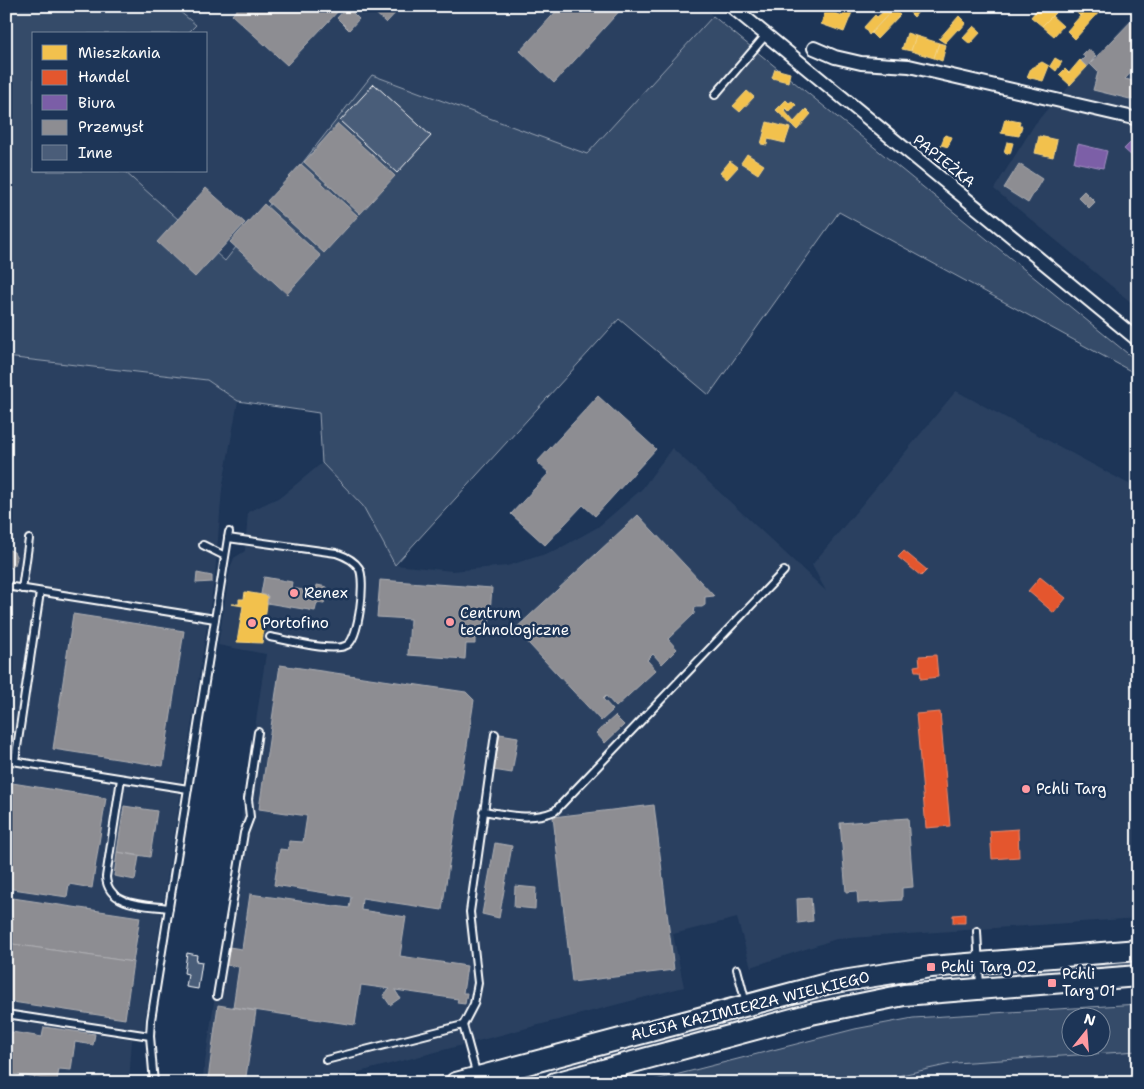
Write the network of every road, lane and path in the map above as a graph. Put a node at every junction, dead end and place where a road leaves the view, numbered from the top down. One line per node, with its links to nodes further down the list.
1 (731, 6): 2 (street, PAPIEŻKA)
2 (766, 35): 4 (lane); 6 (street, PAPIEŻKA)
3 (814, 48): 5 (street)
4 (715, 94)
5 (1138, 119)
6 (1138, 340)
7 (29, 539): 12 (lane)
8 (203, 545): 9 (lane)
9 (225, 556): 14 (lane); 15 (lane)
10 (784, 571): 22 (lane)
11 (6, 586): 12 (lane)
12 (22, 589): 13 (lane)
13 (40, 592): 14 (lane); 19 (lane)
14 (215, 619): 21 (lane)
15 (270, 637)
16 (258, 732): 30 (lane)
17 (495, 734): 22 (lane)
18 (6, 760): 19 (lane)
19 (15, 761): 20 (lane)
20 (121, 779): 21 (lane); 23 (lane)
21 (188, 789): 23 (lane)
22 (483, 811): 33 (lane)
23 (169, 908): 34 (lane)
24 (977, 931): 26 (lane)
25 (1138, 950): 26 (main road, ALEJA KAZIMIERZA WIELKIEGO)
26 (978, 962): 29 (lane); 31 (main road, ALEJA KAZIMIERZA WIELKIEGO)
27 (737, 969): 31 (lane)
28 (1138, 976): 29 (main road, ALEJA KAZIMIERZA WIELKIEGO)
29 (980, 988): 36 (main road, ALEJA KAZIMIERZA WIELKIEGO)
30 (217, 996)
31 (746, 1004): 36 (main road, ALEJA KAZIMIERZA WIELKIEGO)
32 (6, 1014): 34 (lane)
33 (463, 1025): 35 (lane); 37 (lane)
34 (150, 1036): 38 (lane)
35 (326, 1060)
36 (554, 1074): 37 (main road, ALEJA KAZIMIERZA WIELKIEGO)
37 (478, 1077): 39 (main road, ALEJA KAZIMIERZA WIELKIEGO)
38 (154, 1083)
39 (456, 1083)

